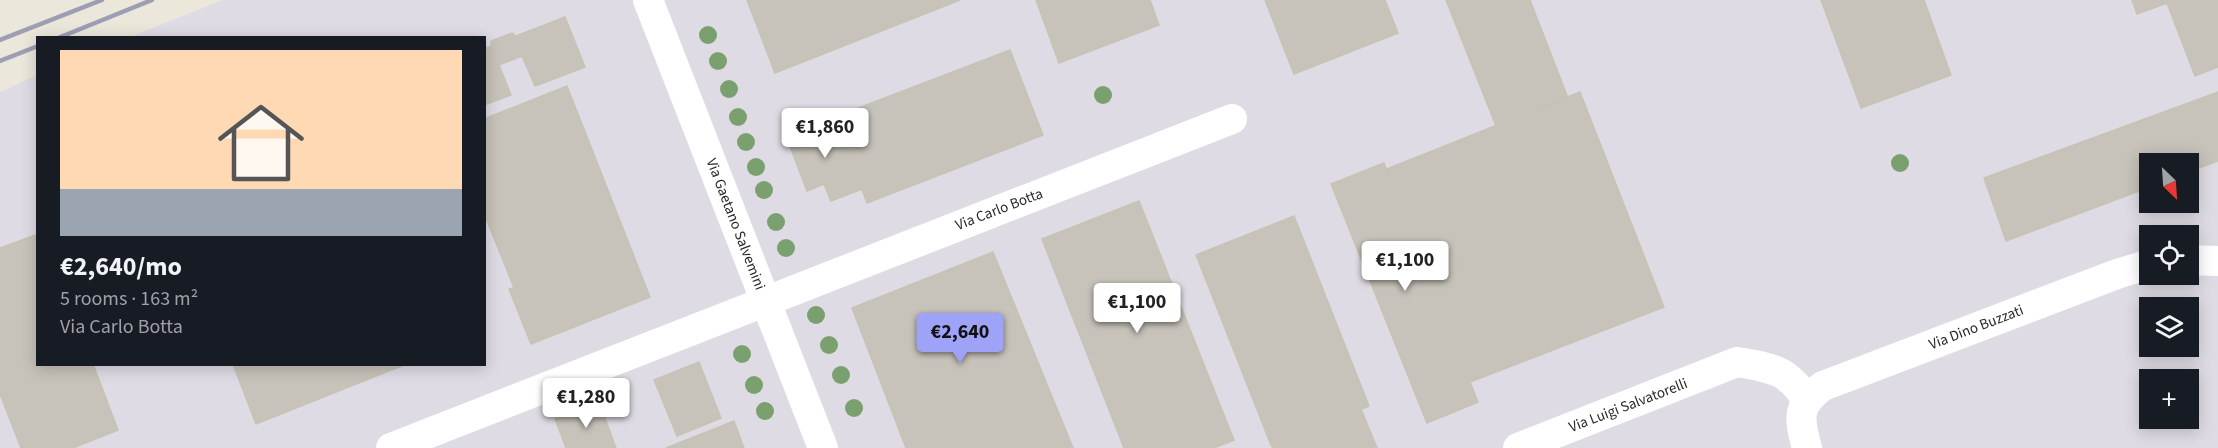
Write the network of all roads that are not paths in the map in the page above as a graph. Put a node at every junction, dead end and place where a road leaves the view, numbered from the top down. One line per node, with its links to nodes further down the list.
1 (648, 0): 6 (street, Via Gaetano Salvemini)
2 (1232, 119): 6 (street, Via Carlo Botta)
3 (2199, 260): 4 (street)
4 (2218, 261)
5 (2139, 267): 7 (street, Via Dino Buzzati)
6 (766, 300): 8 (street, Via Carlo Botta); 9 (street, Via Gaetano Salvemini)
7 (1807, 400): 10 (street, Via Luigi Salvatorelli); 11 (street)
8 (391, 448)
9 (823, 448)
10 (1518, 448)
11 (1807, 448)

